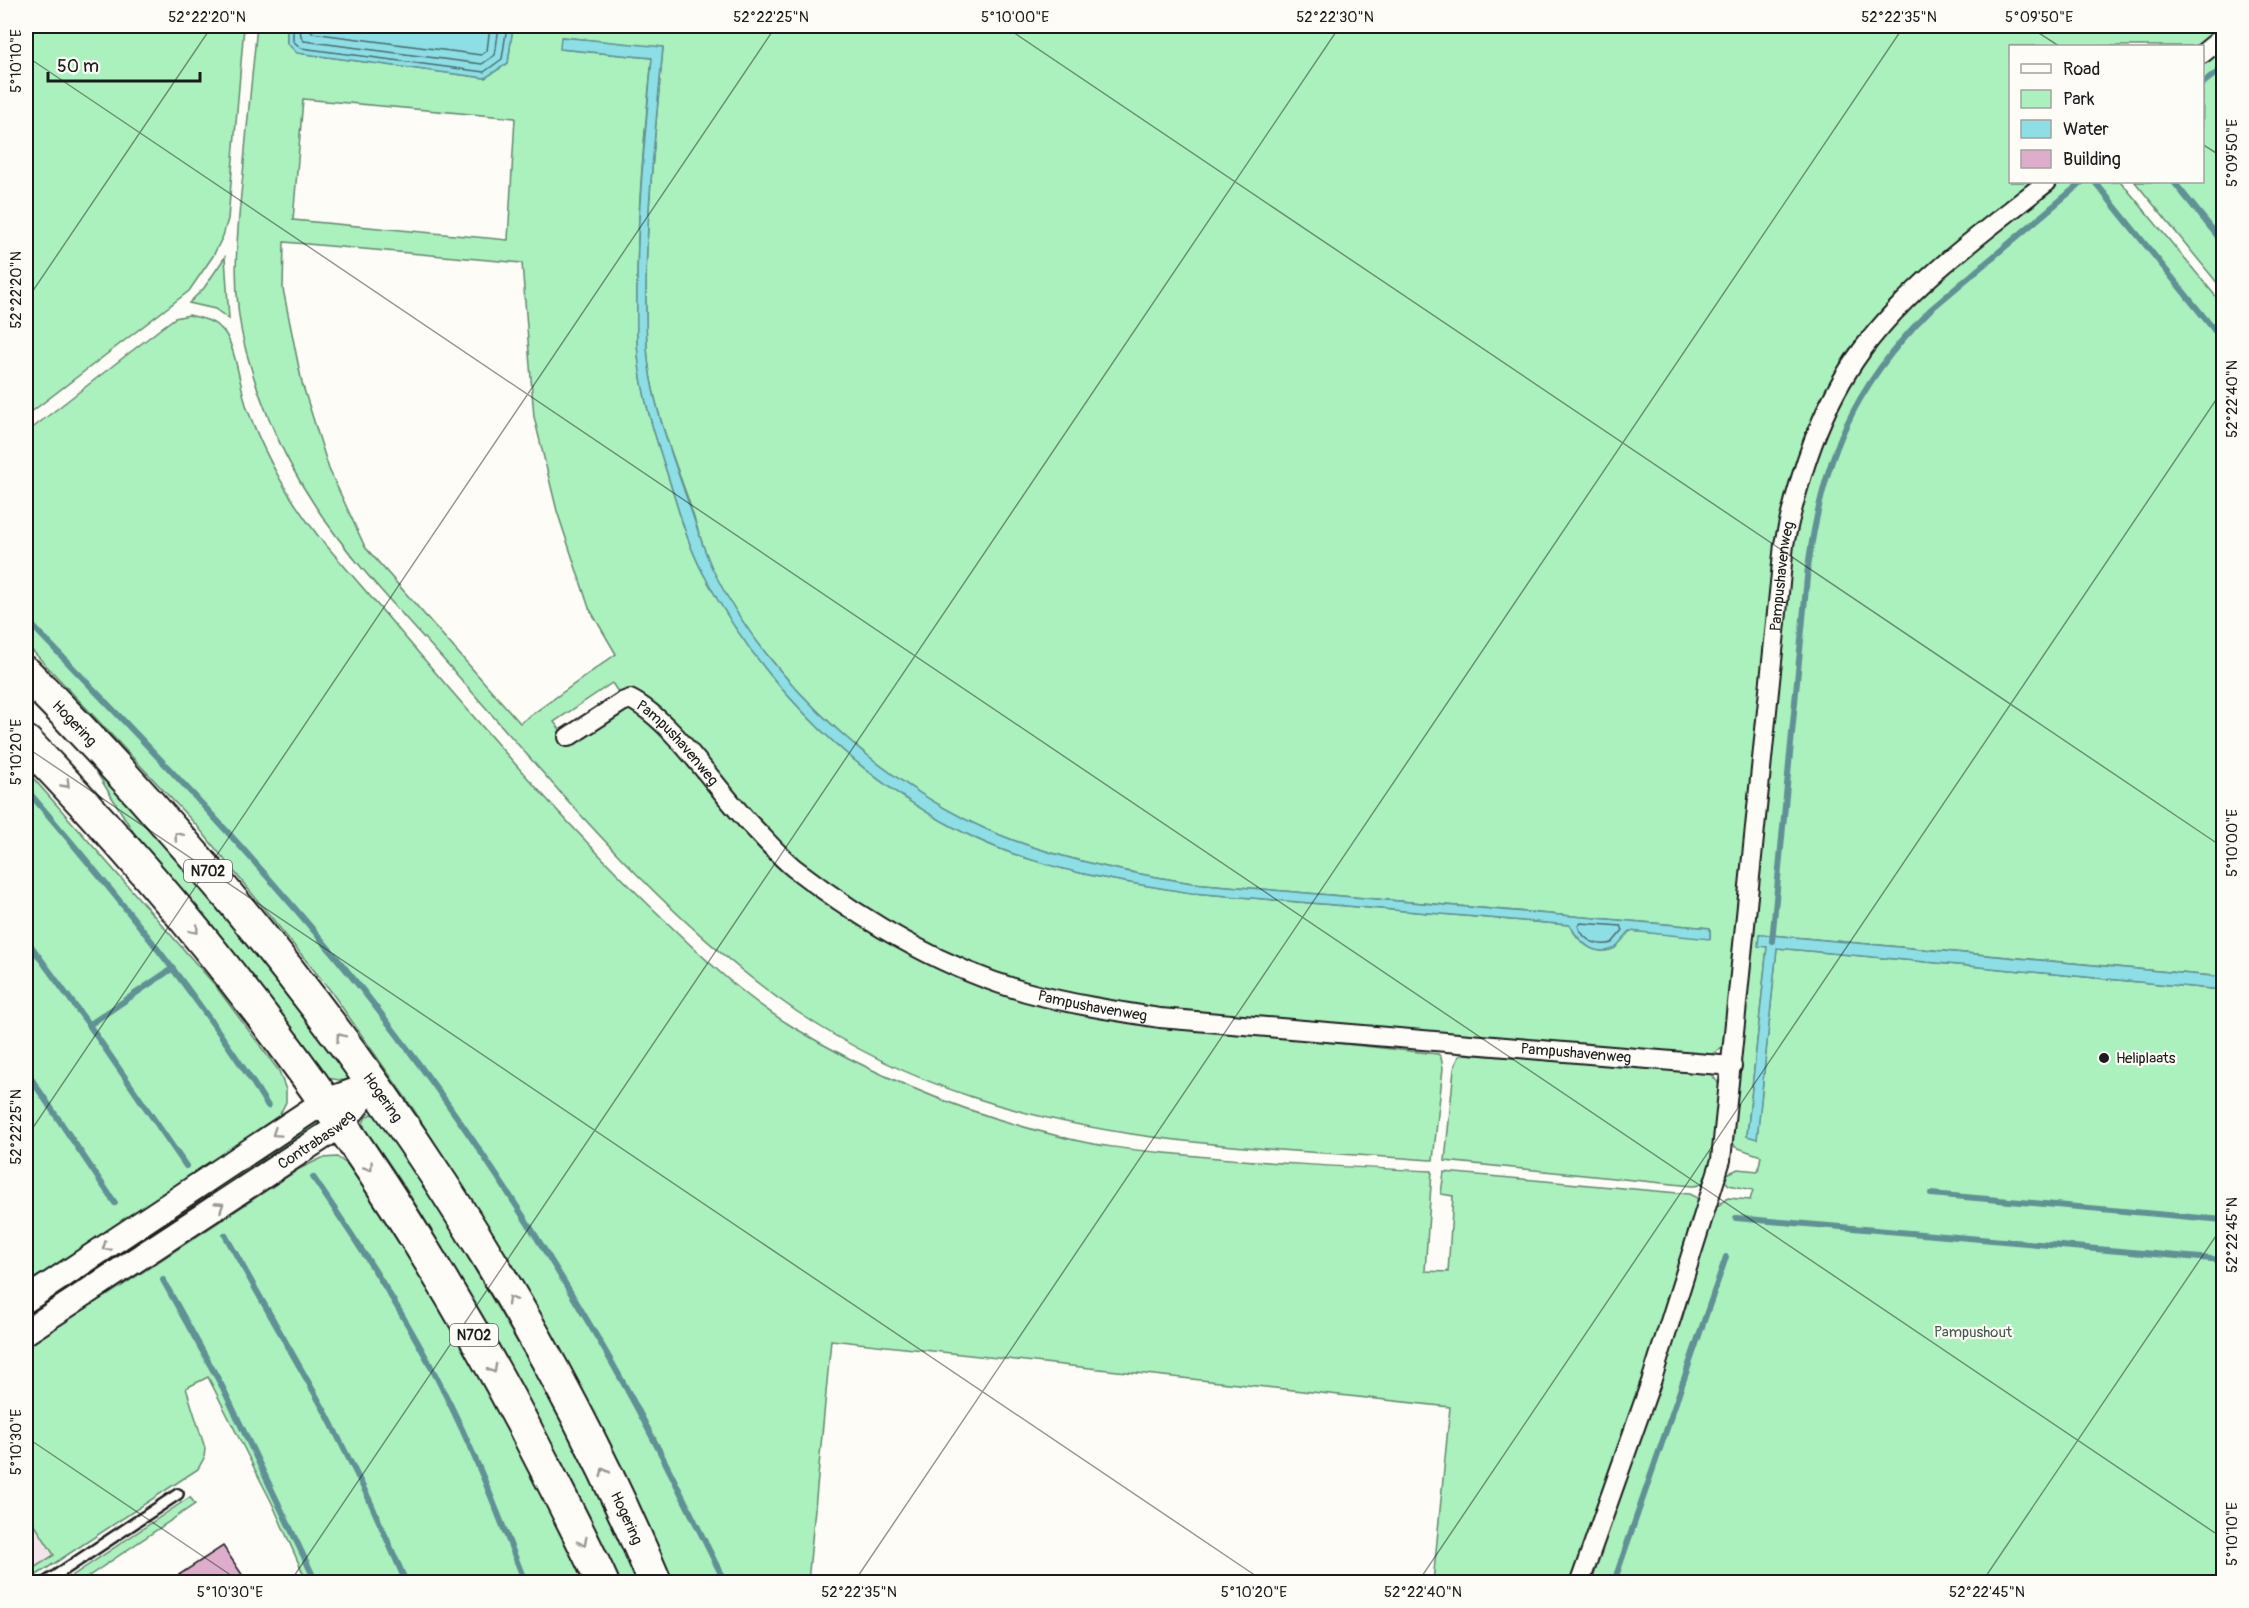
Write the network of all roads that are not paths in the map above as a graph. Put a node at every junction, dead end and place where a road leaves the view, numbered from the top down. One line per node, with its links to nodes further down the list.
1 (2223, 36): 2 (street)
2 (2204, 52)
3 (2046, 183): 7 (street, Pampushavenweg)
4 (26, 673): 8 (highway, Hogering / N702, one-way to 4)
5 (568, 737): 7 (street, Pampushavenweg)
6 (26, 742): 9 (highway, N702, one-way to 9)
7 (1732, 1066): 16 (street, Pampushavenweg)
8 (374, 1084): 9 (street, Contrabasweg); 15 (highway, Hogering / N702, one-way to 8)
9 (333, 1113): 10 (street, Contrabasweg, one-way to 10); 11 (street, Contrabasweg, one-way to 9); 14 (highway, N702, one-way to 14)
10 (26, 1300)
11 (26, 1332)
12 (178, 1494): 13 (lane)
13 (46, 1582)
14 (602, 1582)
15 (655, 1582)
16 (1580, 1582)

